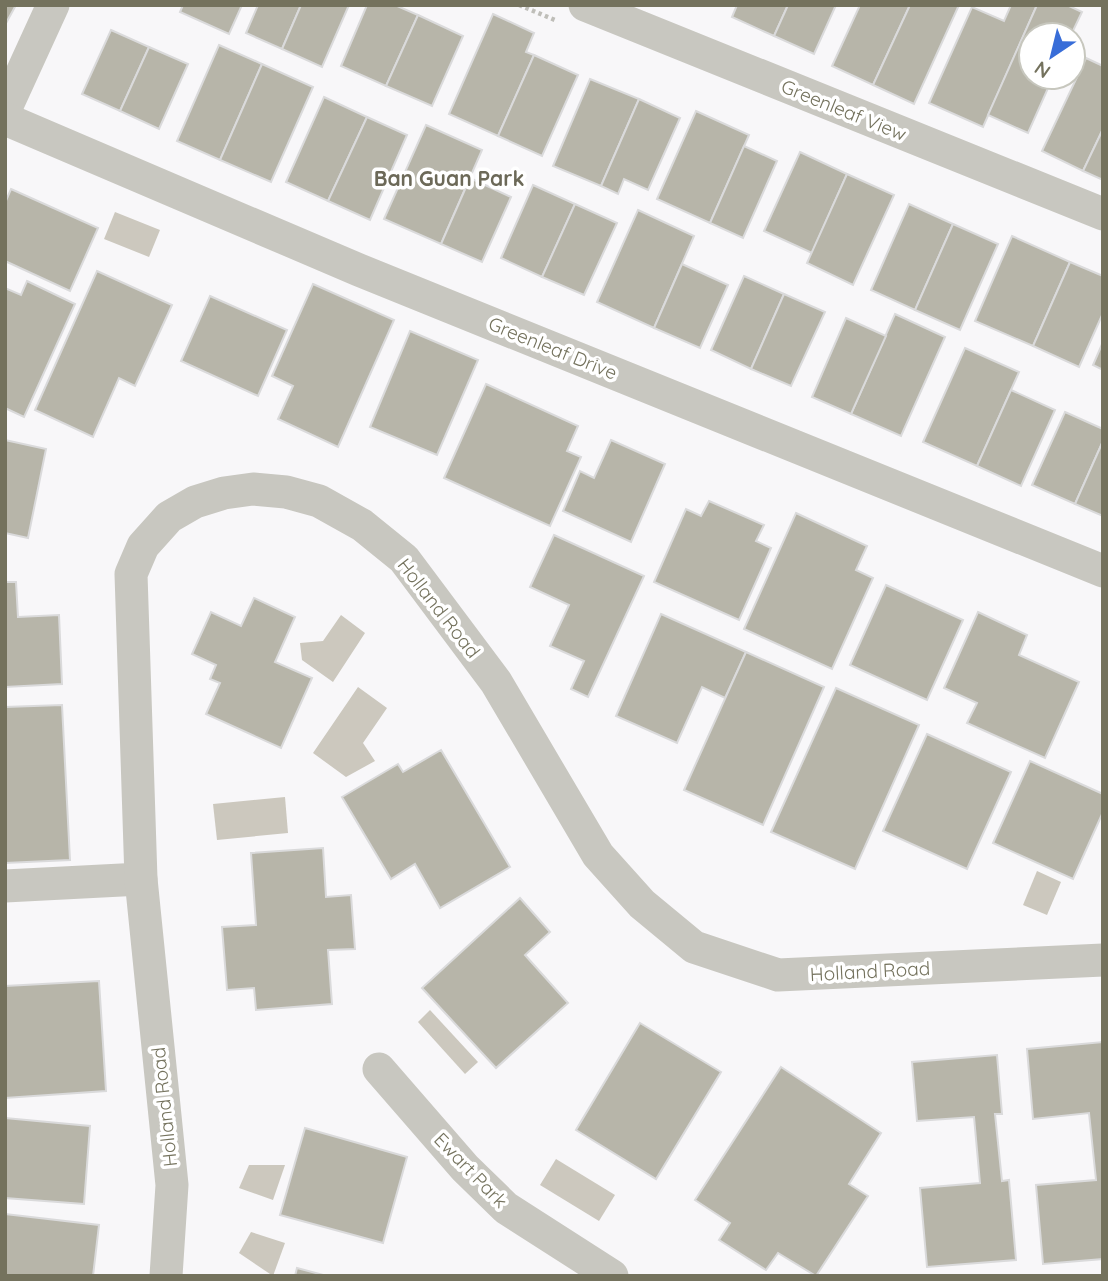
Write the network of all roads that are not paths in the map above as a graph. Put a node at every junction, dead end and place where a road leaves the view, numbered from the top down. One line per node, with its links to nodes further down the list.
1 (53, 5): 3 (street)
2 (585, 5): 5 (street, Greenleaf View)
3 (5, 110)
4 (5, 119): 6 (street, Greenleaf Drive)
5 (1103, 214)
6 (1103, 572)
7 (141, 879): 8 (street); 9 (street, Holland Road); 11 (street, Holland Road)
8 (5, 886)
9 (1103, 960)
10 (379, 1069): 12 (street, Ewart Park)
11 (166, 1276)
12 (612, 1276)

